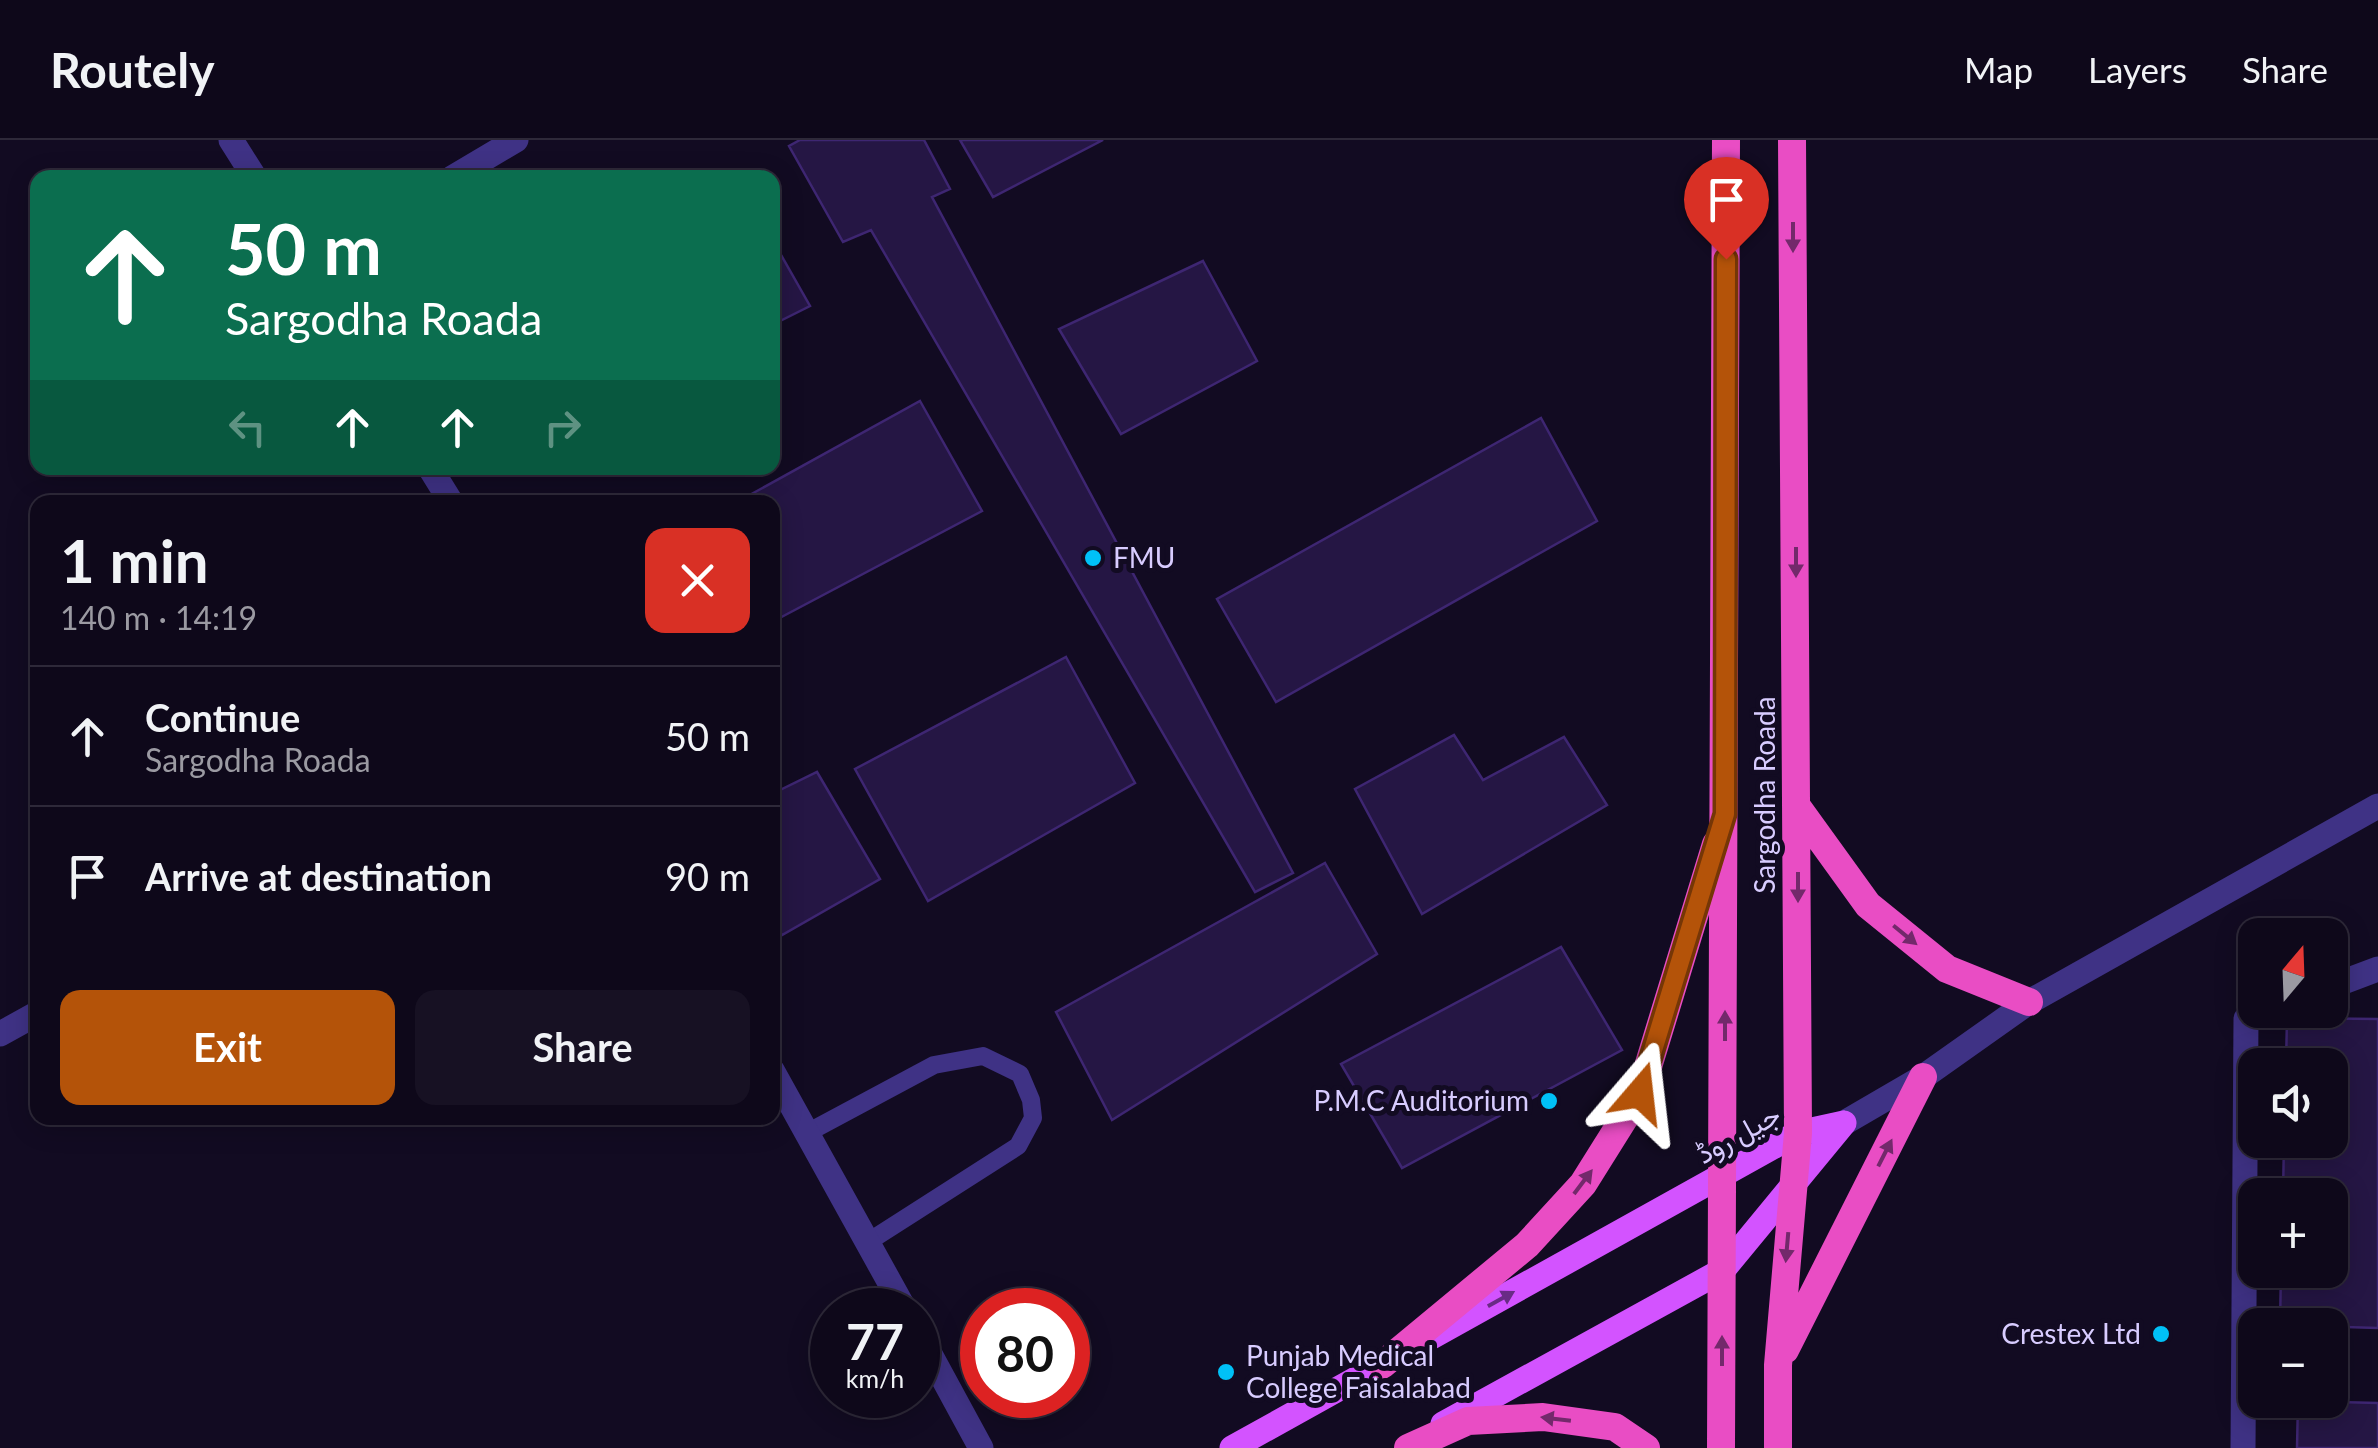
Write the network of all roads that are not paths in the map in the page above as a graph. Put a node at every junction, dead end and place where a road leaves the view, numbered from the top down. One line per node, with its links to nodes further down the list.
1 (231, 140): 5 (street)
2 (516, 140): 6 (street)
3 (1726, 140): 9 (highway, Sargodha Roada)
4 (1792, 140): 8 (highway, Sargodha Roada, one-way to 8)
5 (250, 170)
6 (465, 170)
7 (2378, 806): 12 (street)
8 (1798, 808): 12 (highway, one-way to 12); 20 (highway, Sargodha Roada, one-way to 20)
9 (1725, 814): 21 (highway, Sargodha Roada, one-way to 9); 26 (highway, one-way to 9)
10 (2378, 969): 11 (street)
11 (2348, 980)
12 (2029, 1002): 16 (street)
13 (30, 1017): 15 (street)
14 (2246, 1028): 35 (street)
15 (0, 1034)
16 (1922, 1078): 18 (street); 27 (highway, one-way to 16)
17 (780, 1084): 19 (street)
18 (1844, 1124): 20 (main road, جیل روڈ); 22 (main road)
19 (807, 1133): 23 (street); 23 (lane)
20 (1798, 1133): 21 (main road, جیل روڈ); 22 (highway, Sargodha Roada)
21 (1724, 1175): 24 (highway, Sargodha Roada); 26 (main road, جیل روڈ, one-way to 21)
22 (1792, 1190): 24 (main road); 27 (highway, Sargodha Roada, one-way to 27)
23 (868, 1242): 25 (street)
24 (1722, 1270): 31 (main road); 33 (highway, Sargodha Roada, one-way to 24)
25 (893, 1288)
26 (1382, 1365): 30 (main road, جیل روڈ)
27 (1778, 1365): 34 (highway, Sargodha Roada)
28 (940, 1373): 29 (street)
29 (981, 1448)
30 (1232, 1448)
31 (1407, 1448): 32 (highway, one-way to 31)
32 (1646, 1448)
33 (1721, 1448)
34 (1778, 1448)
35 (2243, 1448)

